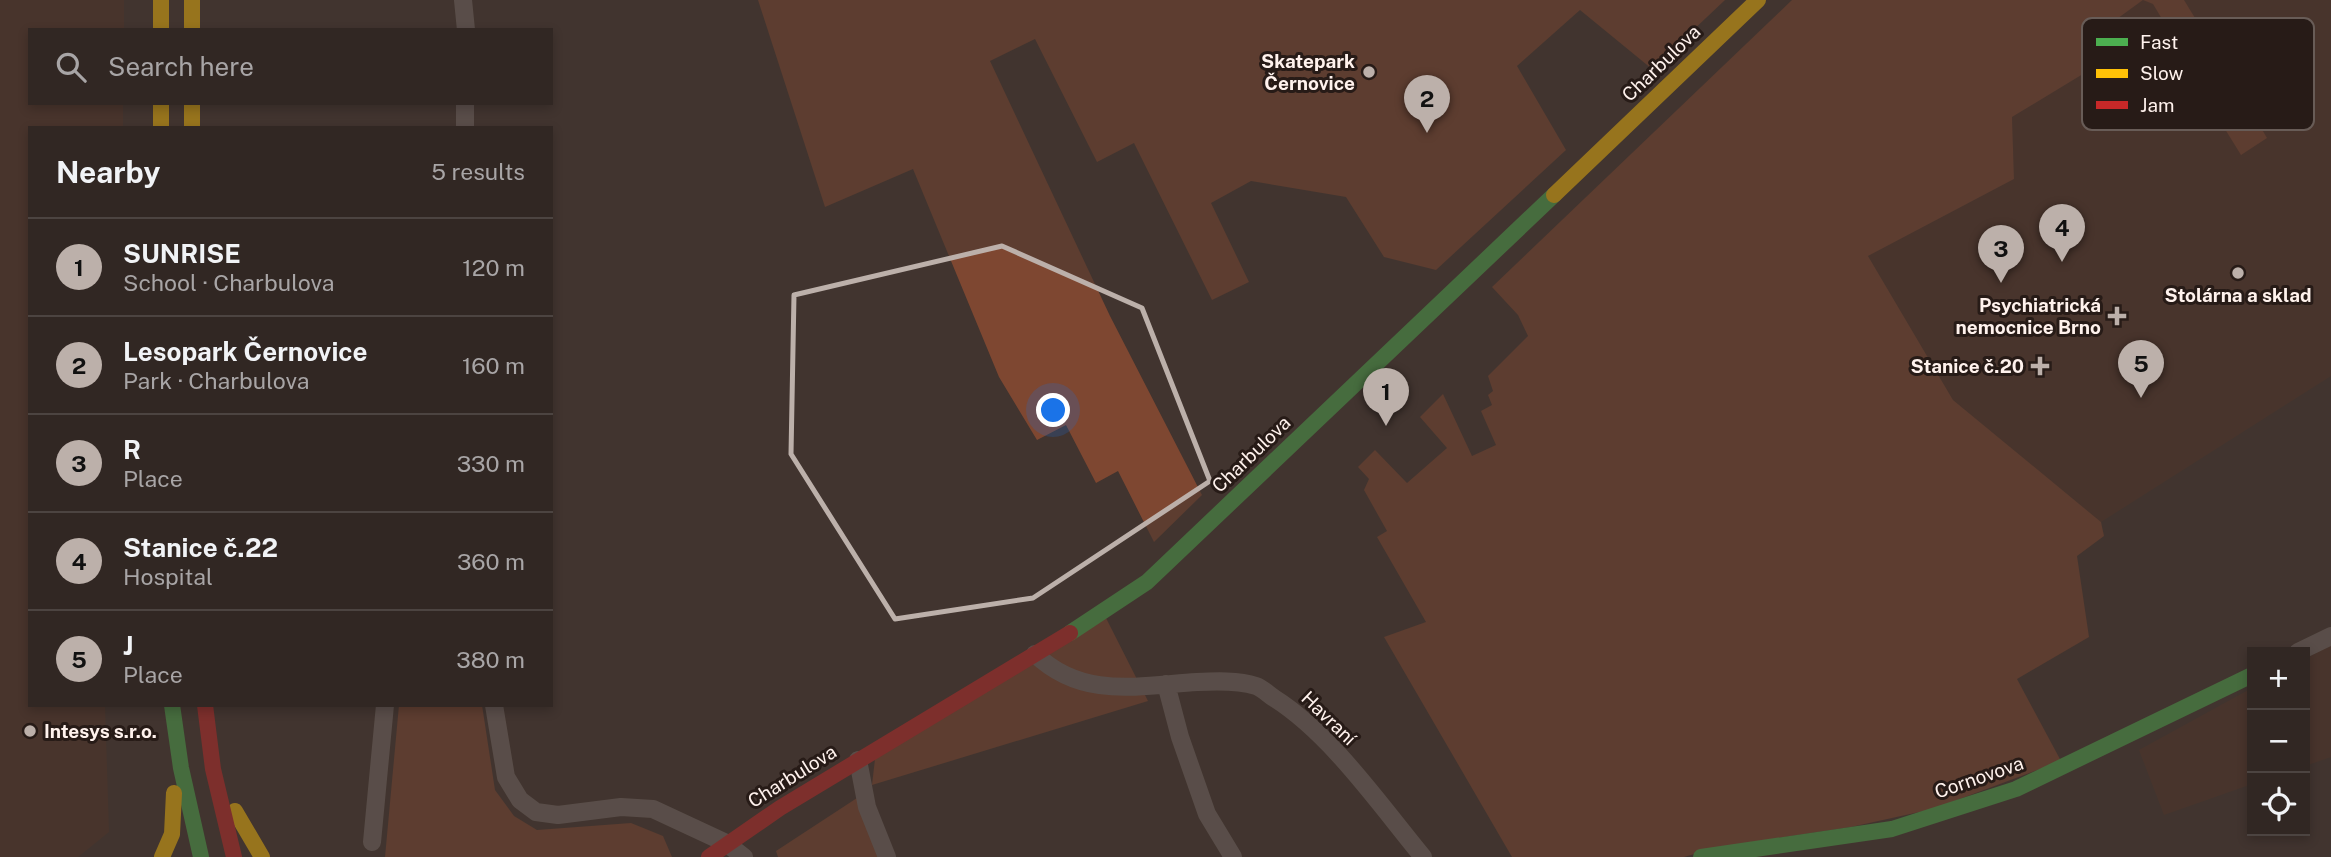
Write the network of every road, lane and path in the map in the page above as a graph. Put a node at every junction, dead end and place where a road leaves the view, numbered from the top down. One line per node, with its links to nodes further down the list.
1 (161, 0): 5 (main road)
2 (192, 0): 6 (main road)
3 (463, 0): 7 (street)
4 (1758, 0): 16 (main road, Charbulova)
5 (161, 28)
6 (192, 28)
7 (466, 28)
8 (161, 105): 11 (main road)
9 (192, 105): 12 (main road)
10 (466, 105): 13 (street)
11 (161, 126)
12 (192, 126)
13 (465, 126)
14 (2331, 636): 15 (street)
15 (2308, 647)
16 (1035, 654): 18 (street, Havraní); 23 (main road, Charbulova)
17 (2247, 677): 36 (main road, Cornovova)
18 (1167, 684): 34 (street); 35 (street, Havraní)
19 (205, 707): 24 (main road)
20 (385, 707): 25 (street)
21 (494, 707): 26 (street)
22 (172, 713): 27 (main road); 28 (main road)
23 (858, 760): 26 (main road, Charbulova); 33 (street)
24 (213, 769): 29 (main road); 30 (main road)
25 (372, 842)
26 (726, 843): 31 (main road, Charbulova); 32 (street)
27 (162, 857)
28 (201, 857)
29 (234, 857)
30 (262, 857)
31 (709, 857)
32 (744, 857)
33 (887, 857)
34 (1233, 857)
35 (1423, 857)
36 (1701, 857)

